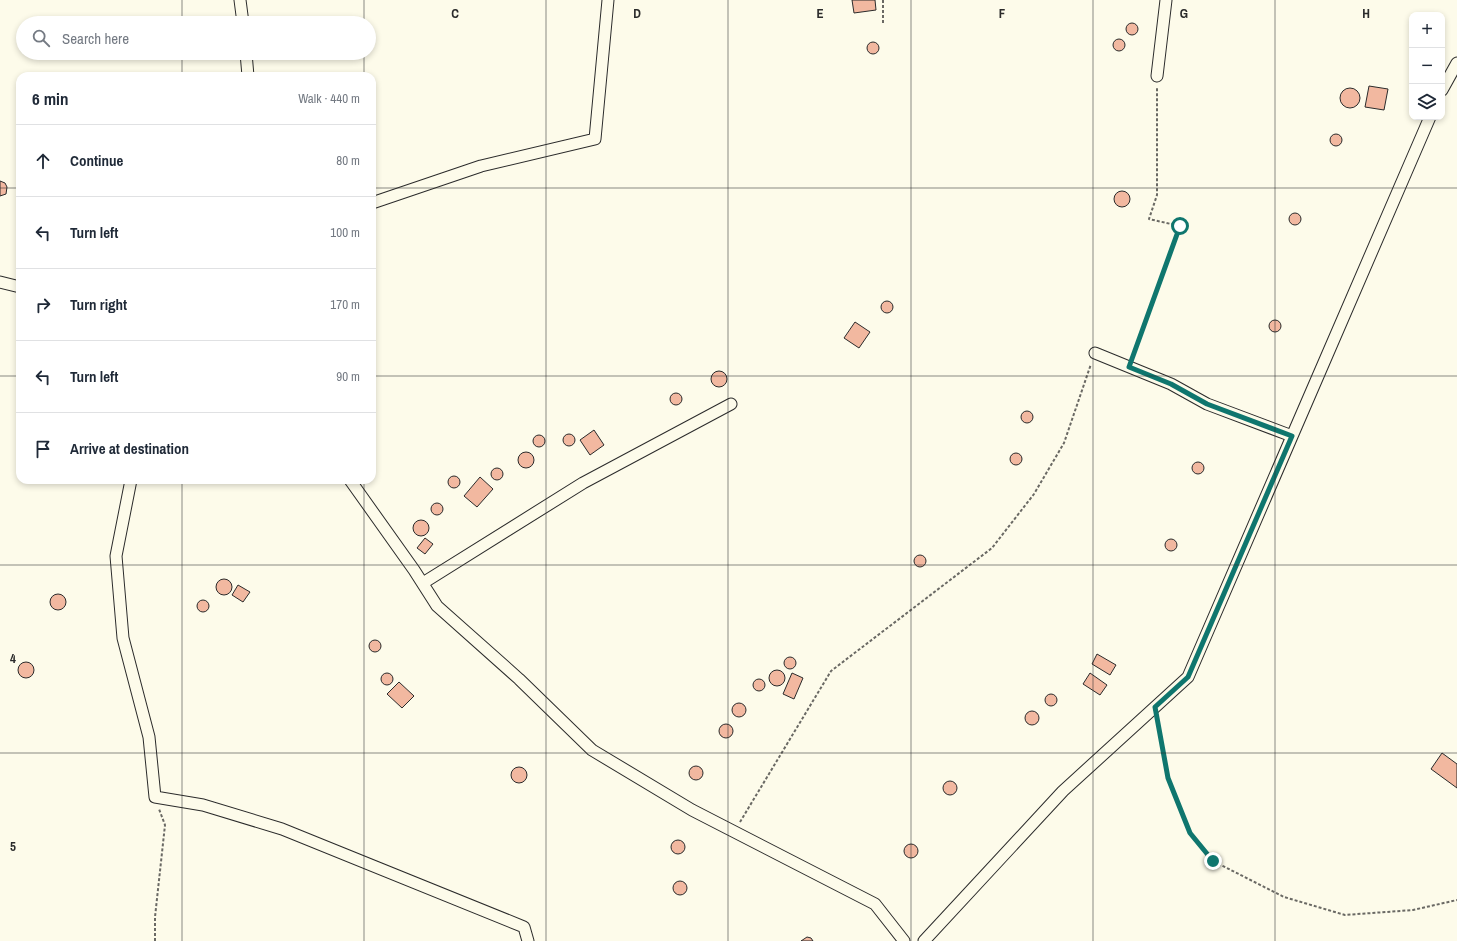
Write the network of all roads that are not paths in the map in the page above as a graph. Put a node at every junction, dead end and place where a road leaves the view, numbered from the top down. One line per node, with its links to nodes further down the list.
1 (240, 0): 4 (street)
2 (608, 0): 11 (street)
3 (1166, 0): 8 (street)
4 (242, 16)
5 (247, 60): 7 (street)
6 (1457, 63): 9 (street)
7 (248, 72)
8 (1157, 76)
9 (1445, 85)
10 (1429, 120): 16 (street)
11 (376, 202)
12 (0, 282): 13 (street)
13 (16, 287)
14 (1095, 354): 16 (street)
15 (731, 404): 19 (street)
16 (1292, 436): 22 (street)
17 (131, 484): 20 (street)
18 (353, 484): 19 (street)
19 (423, 583): 21 (street)
20 (528, 941)
21 (904, 941)
22 (924, 941)

